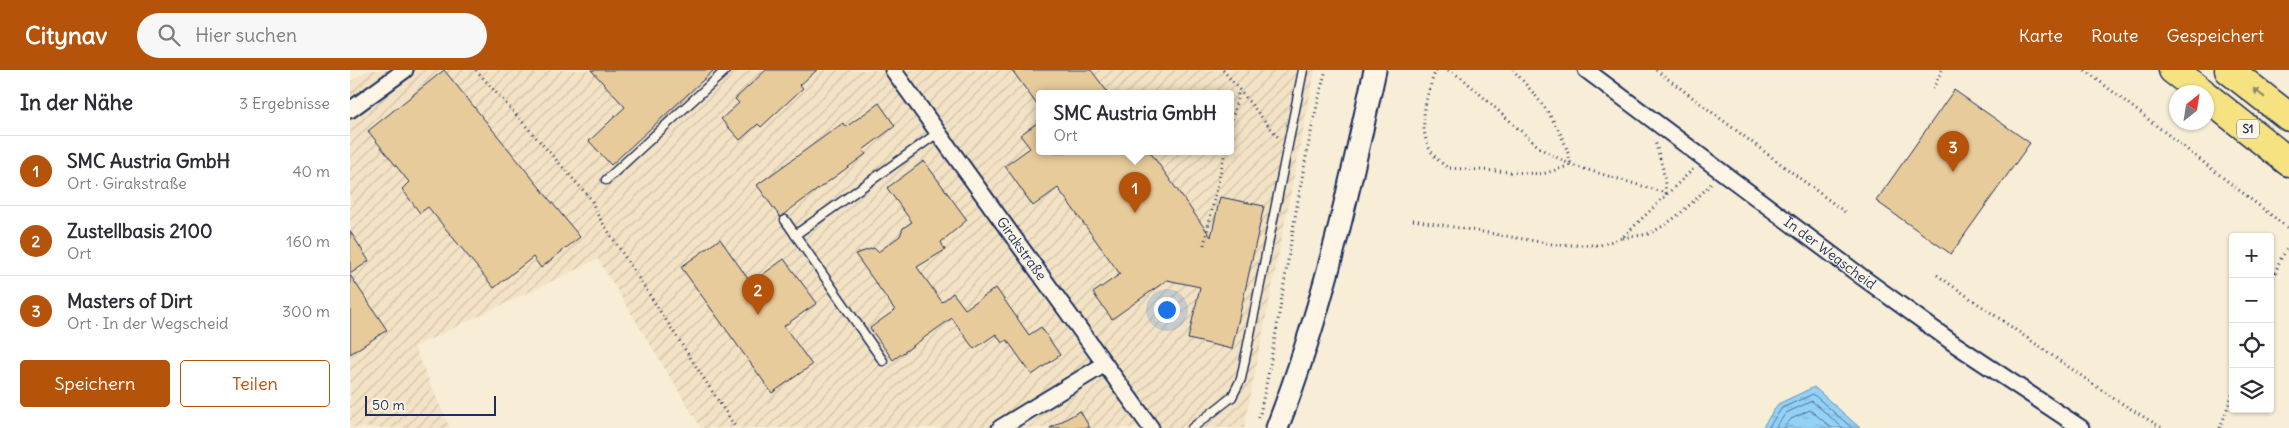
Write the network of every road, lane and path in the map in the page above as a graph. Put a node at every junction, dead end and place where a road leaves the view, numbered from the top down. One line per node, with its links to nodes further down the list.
1 (405, 70): 22 (street)
2 (476, 70): 49 (path)
3 (726, 70): 33 (lane)
4 (893, 70): 26 (street, Girakstraße)
5 (1223, 70): 20 (path)
6 (1303, 70): 27 (lane)
7 (1326, 70): 48 (path)
8 (1375, 70): 48 (main road)
9 (1436, 70): 31 (path)
10 (1448, 70): 31 (path)
11 (1513, 70): 31 (path)
12 (1586, 70): 24 (street, In der Wegscheid)
13 (1656, 70): 35 (path)
14 (1942, 70): 19 (path)
15 (2085, 70): 38 (path)
16 (2173, 70): 18 (highway)
17 (2229, 70): 25 (highway, S1, one-way to 17)
18 (2193, 85)
19 (1933, 89)
20 (1239, 90): 23 (path); 27 (path)
21 (2214, 102): 30 (highway, S1)
22 (350, 110)
23 (1234, 112)
24 (1648, 117): 29 (street, In der Wegscheid); 34 (path)
25 (2289, 117)
26 (939, 132): 39 (lane); 46 (street, Girakstraße)
27 (1286, 148): 52 (lane)
28 (1224, 155): 41 (path)
29 (1706, 161): 32 (street, In der Wegscheid); 34 (path)
30 (2289, 162)
31 (1571, 165): 34 (path)
32 (1722, 172): 40 (path); 53 (street, In der Wegscheid)
33 (606, 180)
34 (1666, 193): 40 (path)
35 (1846, 213)
36 (785, 220): 39 (lane)
37 (1413, 220): 40 (path)
38 (2289, 228)
39 (795, 234): 45 (lane)
40 (1622, 238)
41 (1204, 245)
42 (2289, 246): 44 (path)
43 (1937, 276): 54 (path)
44 (2273, 278)
45 (883, 361)
46 (1106, 364): 50 (street); 51 (street, Girakstraße)
47 (2229, 404): 55 (path)
48 (1268, 424)
49 (736, 428)
50 (1000, 428)
51 (1151, 428)
52 (1192, 428)
53 (2081, 428)
54 (2162, 428)
55 (2220, 428)

